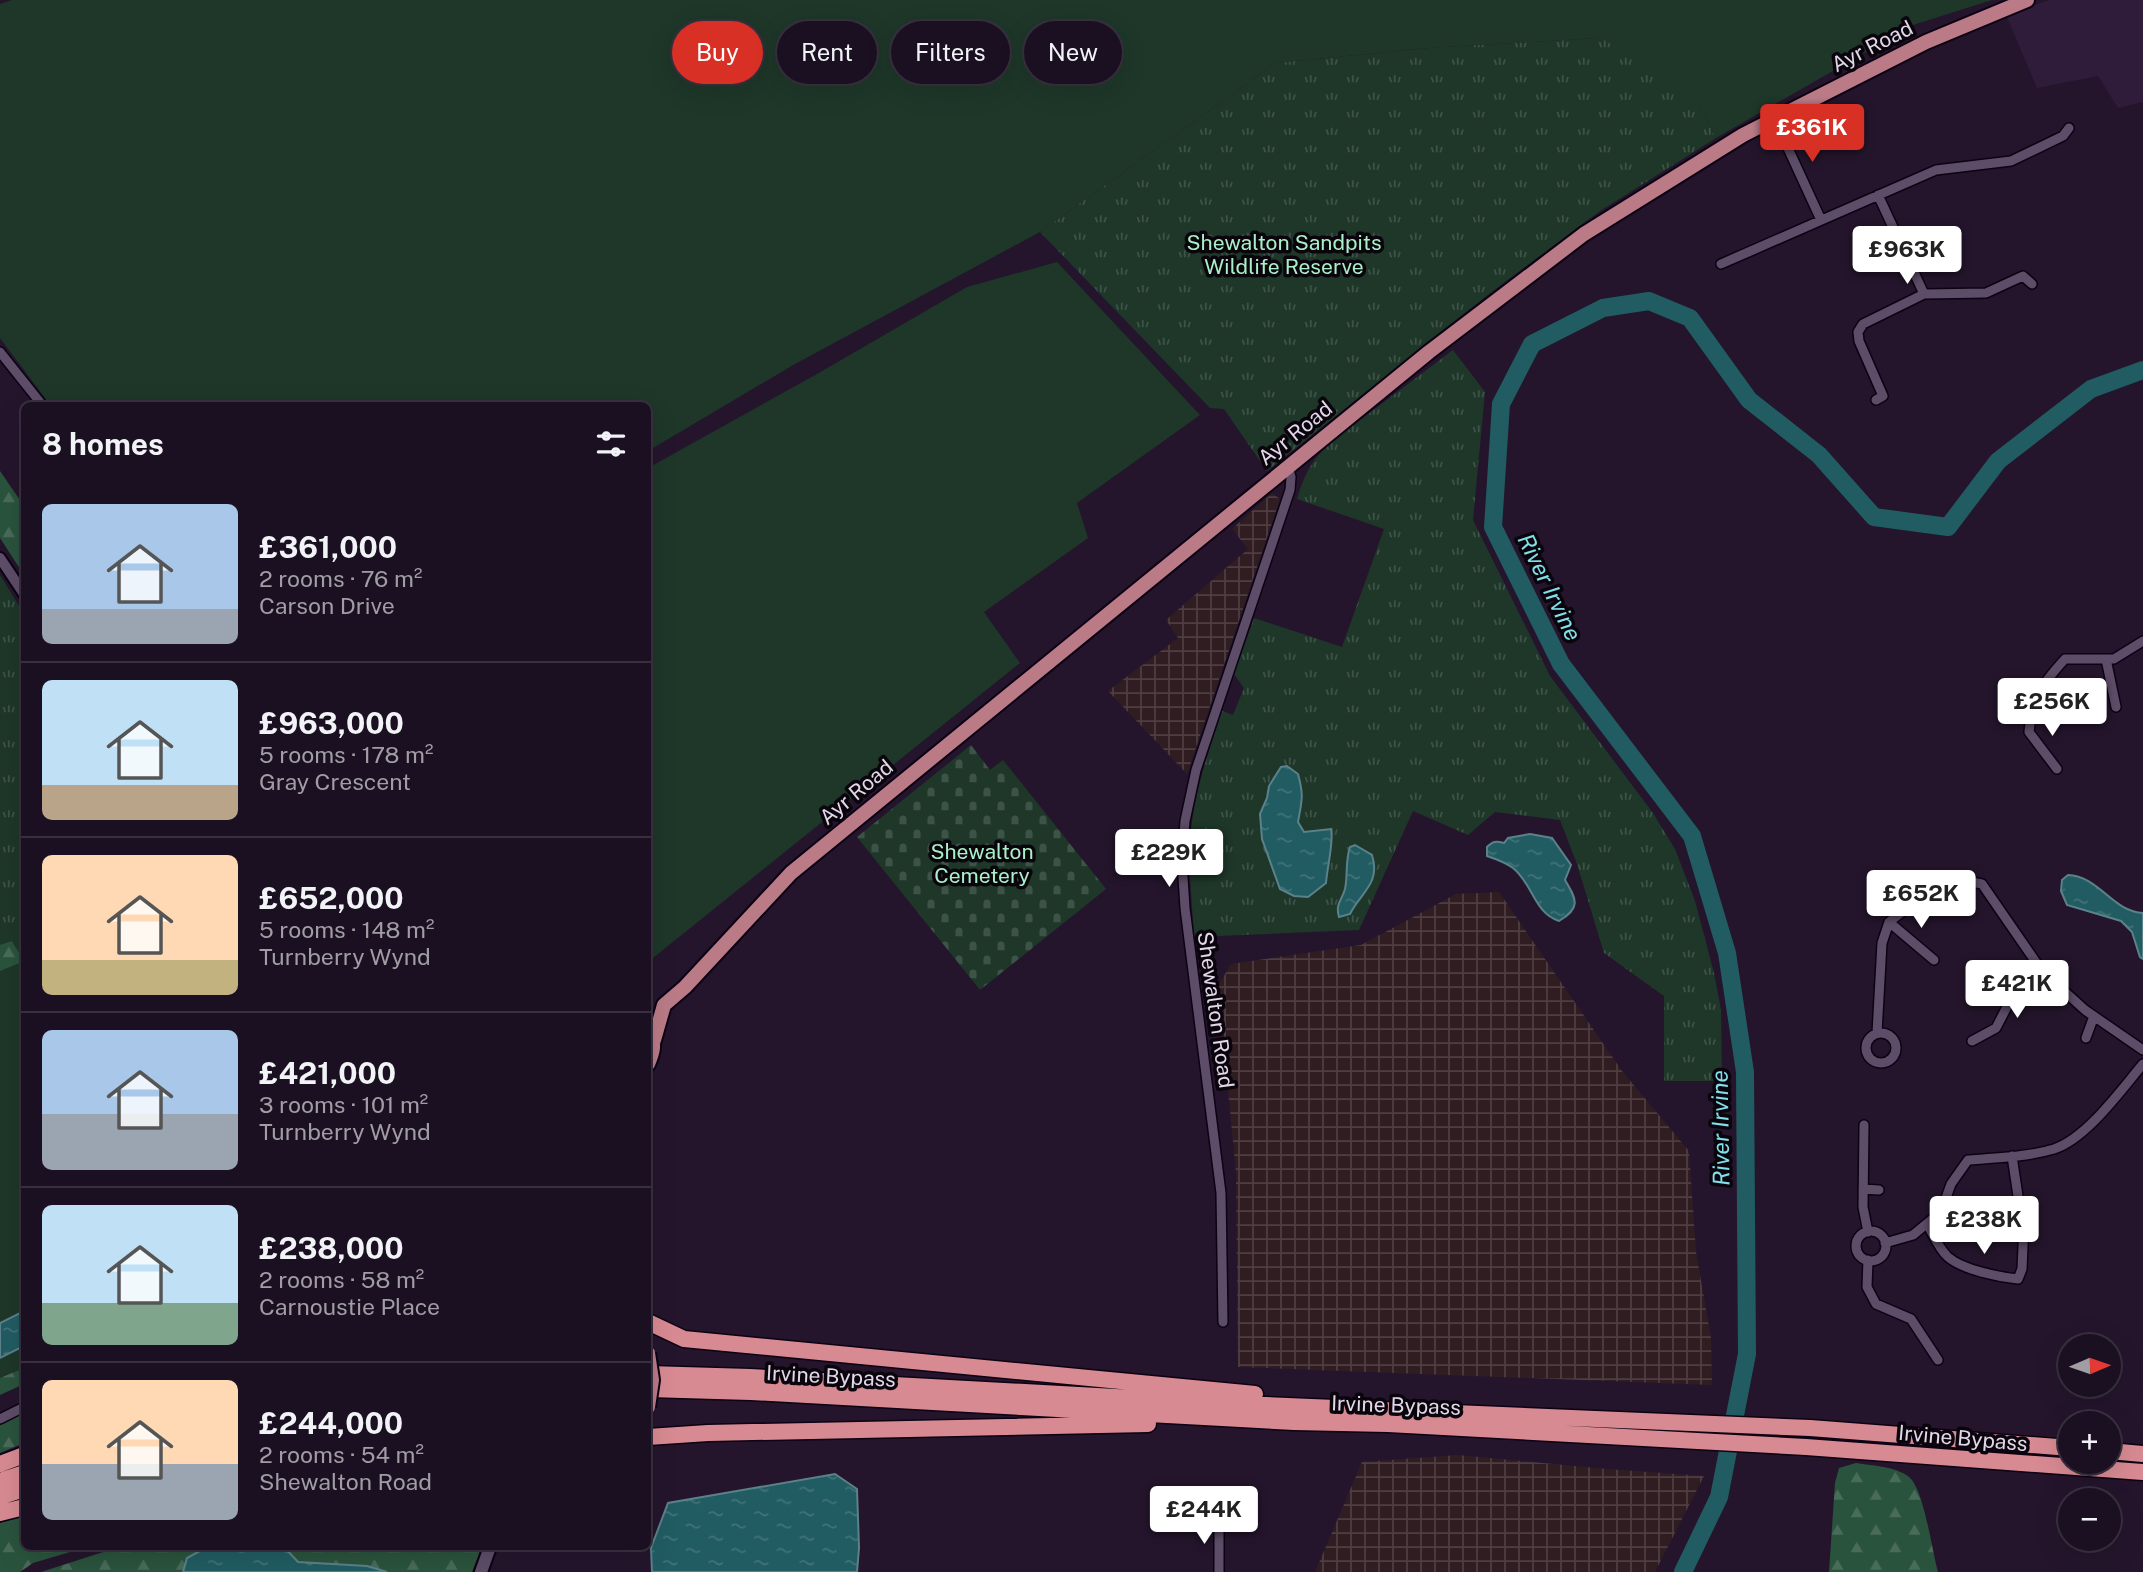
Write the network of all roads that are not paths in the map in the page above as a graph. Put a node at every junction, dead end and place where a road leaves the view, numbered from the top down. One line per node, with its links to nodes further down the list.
1 (2027, 0): 2 (main road, Ayr Road)
2 (1775, 120): 5 (street); 12 (main road, Ayr Road)
3 (2069, 128): 4 (street)
4 (1878, 195): 5 (street); 8 (street)
5 (1821, 220): 6 (street)
6 (1721, 264)
7 (2032, 284): 8 (street)
8 (1924, 293): 10 (street)
9 (0, 352): 11 (street)
10 (1876, 400)
11 (40, 402)
12 (1288, 467): 22 (main road, Ayr Road); 43 (street, Shewalton Road)
13 (0, 558): 14 (street)
14 (21, 590)
15 (2143, 640): 16 (street)
16 (2106, 659): 17 (street); 18 (street)
17 (2116, 707)
18 (2057, 769)
19 (1889, 922): 20 (street); 21 (street); 26 (street)
20 (1934, 960)
21 (2042, 971): 24 (street); 29 (street)
22 (664, 1005): 23 (main road); 28 (main road)
23 (651, 1007)
24 (2094, 1016): 27 (street); 30 (street)
25 (651, 1032): 28 (main road)
26 (1877, 1032)
27 (2086, 1038)
28 (654, 1040): 31 (main road)
29 (1972, 1041)
30 (2143, 1050)
31 (651, 1057)
32 (2143, 1064): 34 (street)
33 (1864, 1125): 35 (street)
34 (2012, 1156): 37 (street); 38 (street)
35 (1863, 1189): 36 (street); 40 (street)
36 (1879, 1190)
37 (2018, 1196)
38 (1927, 1224): 39 (street); 41 (street)
39 (2024, 1224)
40 (1868, 1232): 41 (street); 42 (street)
41 (1885, 1243): 42 (street)
42 (1868, 1261): 45 (street)
43 (1223, 1322)
44 (651, 1323): 49 (highway)
45 (1938, 1360)
46 (651, 1374): 49 (highway, Irvine Bypass)
47 (651, 1389): 51 (highway, Irvine Bypass)
48 (21, 1408): 50 (street)
49 (1397, 1410): 53 (highway, Irvine Bypass)
50 (0, 1419)
51 (1294, 1422): 52 (highway); 58 (highway, Irvine Bypass)
52 (651, 1437)
53 (2058, 1447)
54 (2121, 1452): 55 (highway)
55 (2143, 1454)
56 (21, 1456): 57 (highway)
57 (0, 1464)
58 (2058, 1467)
59 (2121, 1471): 60 (highway, Irvine Bypass)
60 (2143, 1472)
61 (21, 1473): 64 (highway)
62 (2116, 1474): 63 (highway)
63 (2143, 1478)
64 (0, 1481)
65 (21, 1490): 66 (highway)
66 (0, 1497)
67 (21, 1508): 68 (highway)
68 (0, 1513)
69 (1219, 1521): 72 (street)
70 (489, 1552): 71 (main road)
71 (481, 1572)
72 (1219, 1572)

